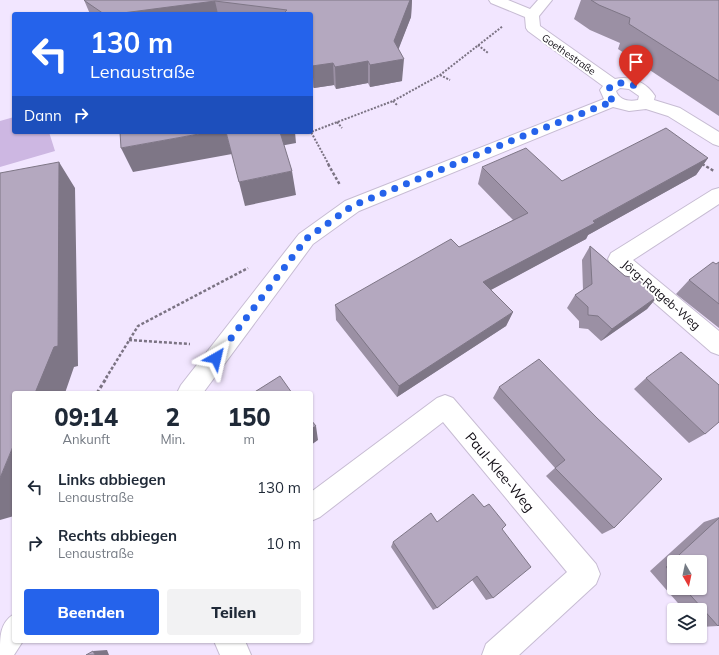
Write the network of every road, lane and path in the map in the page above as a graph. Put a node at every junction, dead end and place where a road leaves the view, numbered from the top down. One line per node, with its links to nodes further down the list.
1 (496, 0): 3 (street)
2 (545, 0): 3 (street)
3 (532, 15): 4 (path); 8 (street, Goethestraße)
4 (478, 45): 5 (path); 6 (path)
5 (488, 53)
6 (440, 75): 7 (path); 9 (path)
7 (450, 80)
8 (614, 93): 10 (street); 10 (street); 20 (street)
9 (393, 101): 11 (path); 12 (path)
10 (645, 103): 16 (street)
11 (398, 106)
12 (337, 122): 13 (path); 14 (path)
13 (342, 128)
14 (313, 131)
15 (312, 134): 20 (path)
16 (719, 140)
17 (700, 162): 18 (path)
18 (719, 175)
19 (719, 195): 23 (street, Jörg-Ratgeb-Weg)
20 (352, 206): 24 (street)
21 (250, 268): 22 (path)
22 (130, 340): 24 (path); 25 (path)
23 (719, 345)
24 (225, 346): 26 (street)
25 (99, 391)
26 (191, 391)
27 (313, 506): 32 (street, Paul-Klee-Weg)
28 (12, 632): 30 (street)
29 (230, 643): 31 (street)
30 (0, 649)
31 (236, 655)
32 (497, 655)

